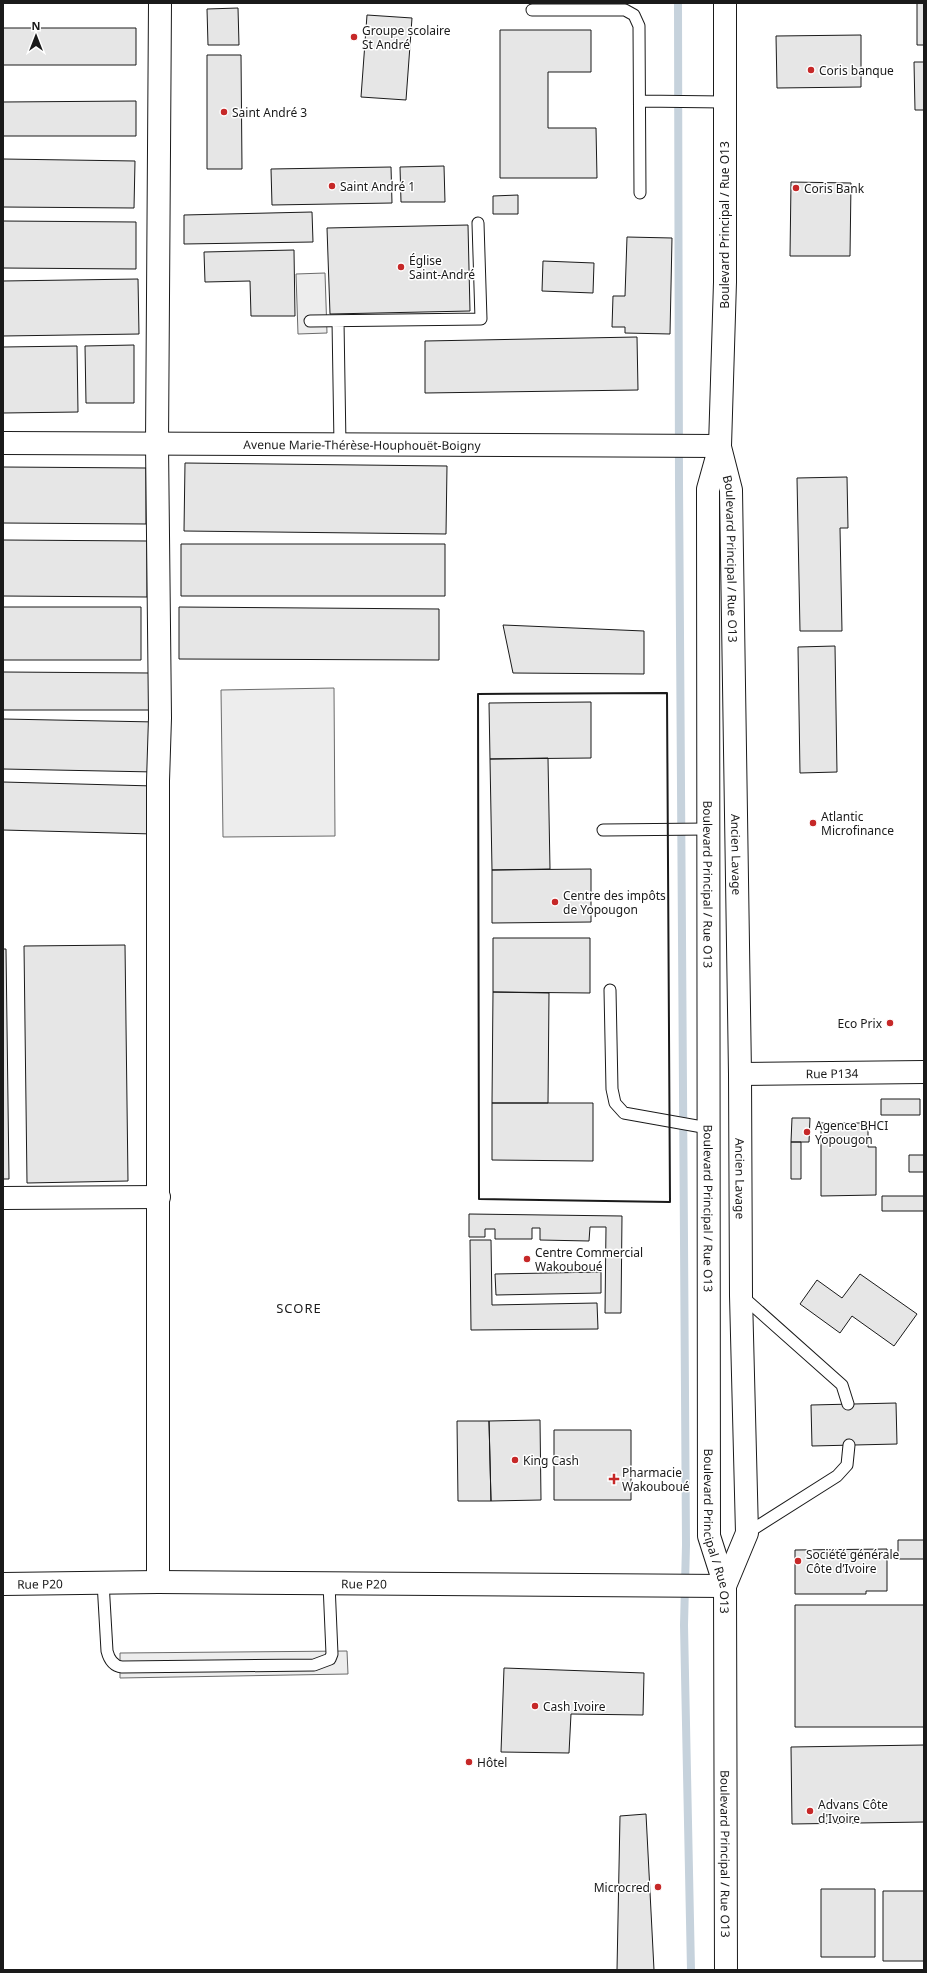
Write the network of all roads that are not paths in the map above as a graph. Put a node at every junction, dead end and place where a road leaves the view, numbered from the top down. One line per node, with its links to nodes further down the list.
1 (160, 3): 11 (street)
2 (729, 5): 5 (street, Boulevard Principal / Rue O13)
3 (532, 10): 4 (lane)
4 (640, 101): 5 (lane); 6 (lane)
5 (724, 102): 13 (street, Boulevard Principal / Rue O13)
6 (640, 193)
7 (478, 223): 9 (lane)
8 (310, 321): 9 (lane)
9 (338, 321): 12 (lane)
10 (3, 443): 11 (street, Avenue Marie-Thérèse-Houphouët-Boigny)
11 (157, 444): 12 (street, Avenue Marie-Thérèse-Houphouët-Boigny); 21 (street)
12 (340, 444): 13 (street, Avenue Marie-Thérèse-Houphouët-Boigny)
13 (720, 446): 14 (street, Boulevard Principal / Rue O13); 15 (street, Boulevard Principal / Rue O13)
14 (736, 768): 19 (street, Ancien Lavage)
15 (708, 829): 16 (lane); 20 (street, Boulevard Principal / Rue O13)
16 (604, 830)
17 (610, 990): 20 (lane)
18 (924, 1072): 19 (street, Rue P134)
19 (740, 1074): 23 (street, Ancien Lavage)
20 (708, 1128): 31 (street, Boulevard Principal / Rue O13)
21 (159, 1197): 22 (street); 28 (street)
22 (3, 1198)
23 (742, 1296): 24 (lane); 26 (street, Ancien Lavage)
24 (848, 1404)
25 (849, 1445): 26 (lane)
26 (747, 1533): 31 (street, Ancien Lavage)
27 (103, 1582): 28 (street, Rue P20); 29 (street, Rue P20); 30 (lane)
28 (158, 1582): 30 (street, Rue P20)
29 (3, 1584)
30 (329, 1584): 31 (street, Rue P20)
31 (725, 1586): 32 (street, Boulevard Principal / Rue O13)
32 (726, 1970)

